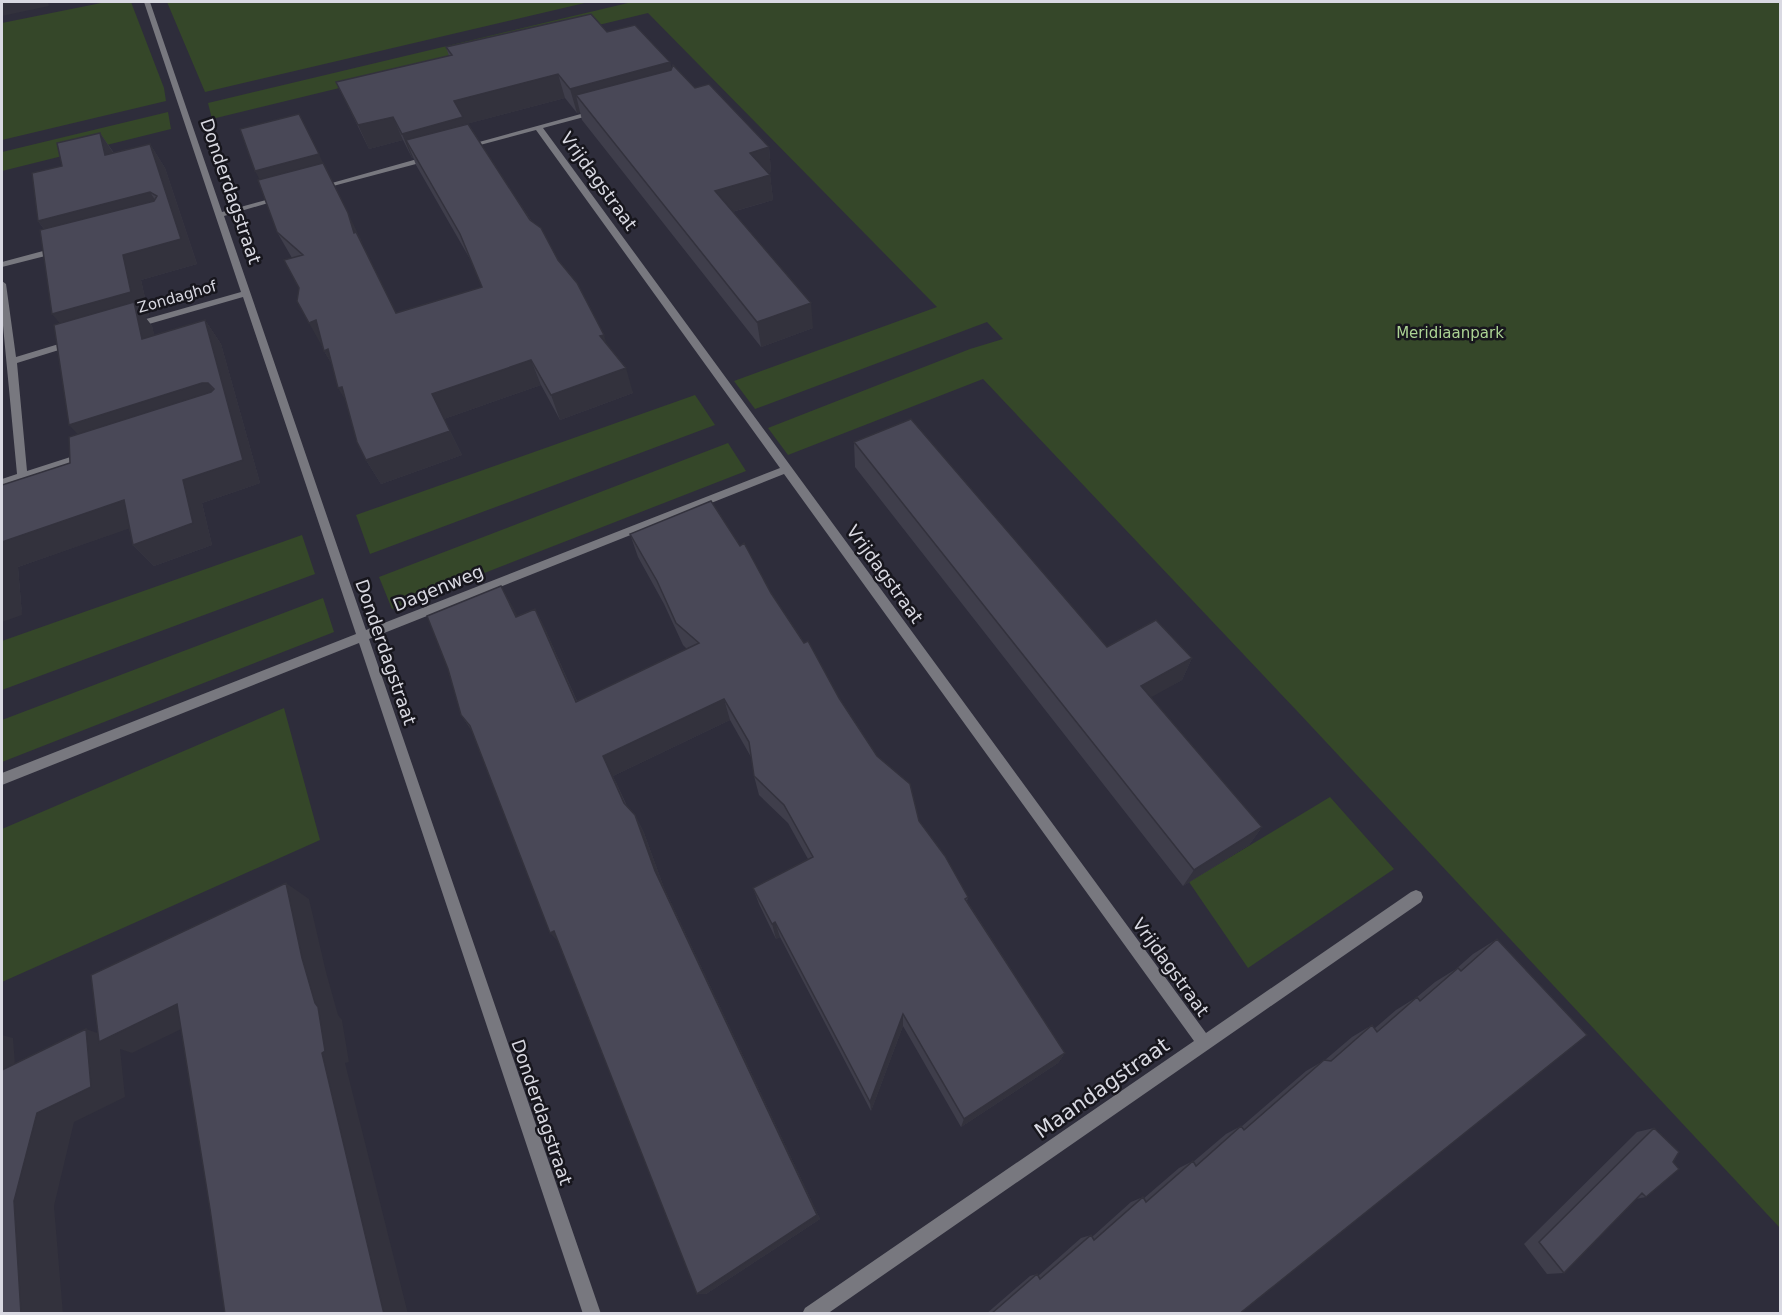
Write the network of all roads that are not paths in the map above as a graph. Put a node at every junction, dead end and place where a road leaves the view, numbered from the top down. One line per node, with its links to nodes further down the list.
1 (147, 2): 8 (street, Donderdagstraat)
2 (605, 109): 3 (street)
3 (538, 127): 4 (street); 17 (street, Vrijdagstraat)
4 (458, 149)
5 (436, 156): 6 (street)
6 (310, 190)
7 (288, 196): 8 (street)
8 (220, 215): 12 (street, Donderdagstraat)
9 (68, 248): 10 (street)
10 (2, 265)
11 (2, 284): 15 (street)
12 (246, 293): 13 (street, Zondaghof); 20 (street, Donderdagstraat)
13 (123, 328)
14 (79, 342): 15 (street)
15 (12, 361): 18 (street)
16 (101, 451): 18 (street)
17 (787, 469): 20 (street, Dagenweg); 23 (street, Vrijdagstraat)
18 (22, 477): 19 (street)
19 (2, 483)
20 (363, 638): 21 (street, Dagenweg); 24 (street, Donderdagstraat)
21 (2, 779)
22 (1416, 897): 23 (street, Maandagstraat)
23 (1204, 1043): 25 (street, Maandagstraat)
24 (592, 1314)
25 (811, 1314)

